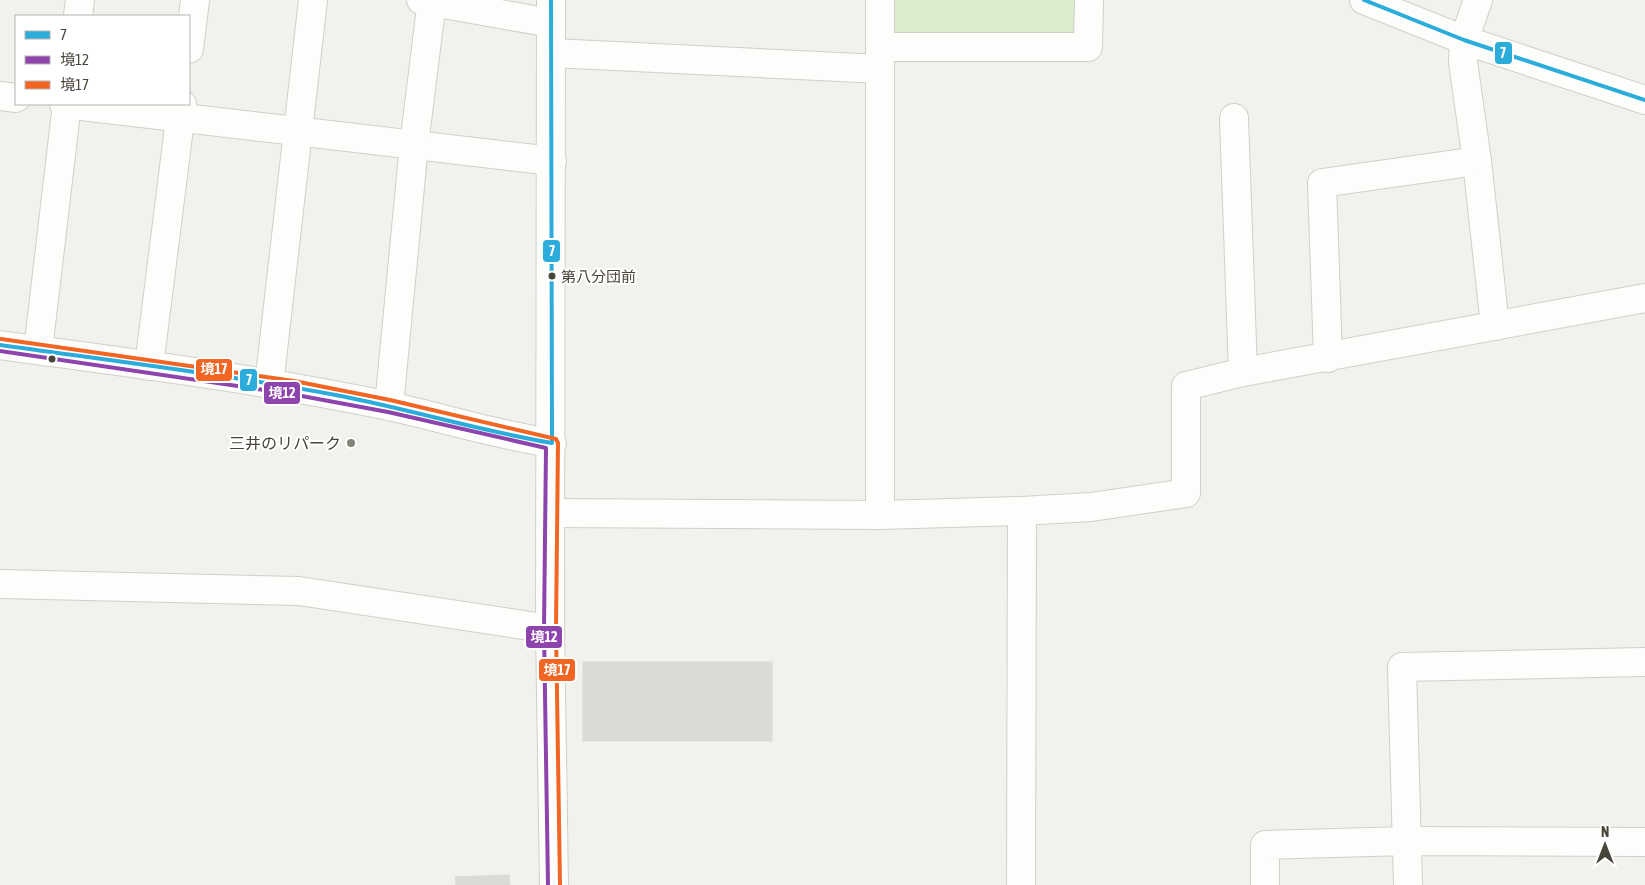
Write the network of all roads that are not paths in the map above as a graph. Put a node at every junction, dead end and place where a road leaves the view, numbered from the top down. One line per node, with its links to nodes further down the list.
1 (80, 0): 10 (street)
2 (195, 0): 12 (street)
3 (312, 0): 22 (street)
4 (880, 0): 14 (street)
5 (1089, 0): 14 (street)
6 (1364, 0): 11 (street)
7 (1478, 0): 11 (street)
8 (428, 1): 9 (street); 23 (street)
9 (551, 11): 13 (street)
10 (78, 15)
11 (1464, 40): 17 (street); 25 (street)
12 (190, 41)
13 (552, 53): 14 (street); 24 (street)
14 (880, 58): 38 (street)
15 (0, 96): 16 (street)
16 (15, 98)
17 (1645, 100)
18 (66, 105): 29 (street)
19 (82, 105): 20 (street)
20 (181, 111): 22 (street); 31 (street)
21 (1234, 118): 32 (street)
22 (298, 131): 23 (street); 33 (street)
23 (414, 145): 24 (street); 34 (street)
24 (552, 162): 35 (street)
25 (1477, 162): 27 (street); 30 (street)
26 (1645, 298): 27 (street)
27 (1495, 326): 30 (street)
28 (0, 345): 29 (street)
29 (38, 350): 31 (street)
30 (1328, 358): 32 (street)
31 (149, 366): 33 (street)
32 (1243, 372): 36 (street)
33 (269, 385): 34 (street)
34 (389, 406): 35 (street)
35 (552, 443): 37 (street)
36 (1022, 511): 38 (street); 45 (street)
37 (551, 513): 38 (street); 40 (street)
38 (880, 515)
39 (0, 584): 40 (street)
40 (550, 629): 44 (street)
41 (1645, 662): 42 (street)
42 (1407, 841): 43 (street); 46 (street); 47 (street)
43 (1645, 842)
44 (554, 885)
45 (1021, 885)
46 (1266, 885)
47 (1408, 885)

